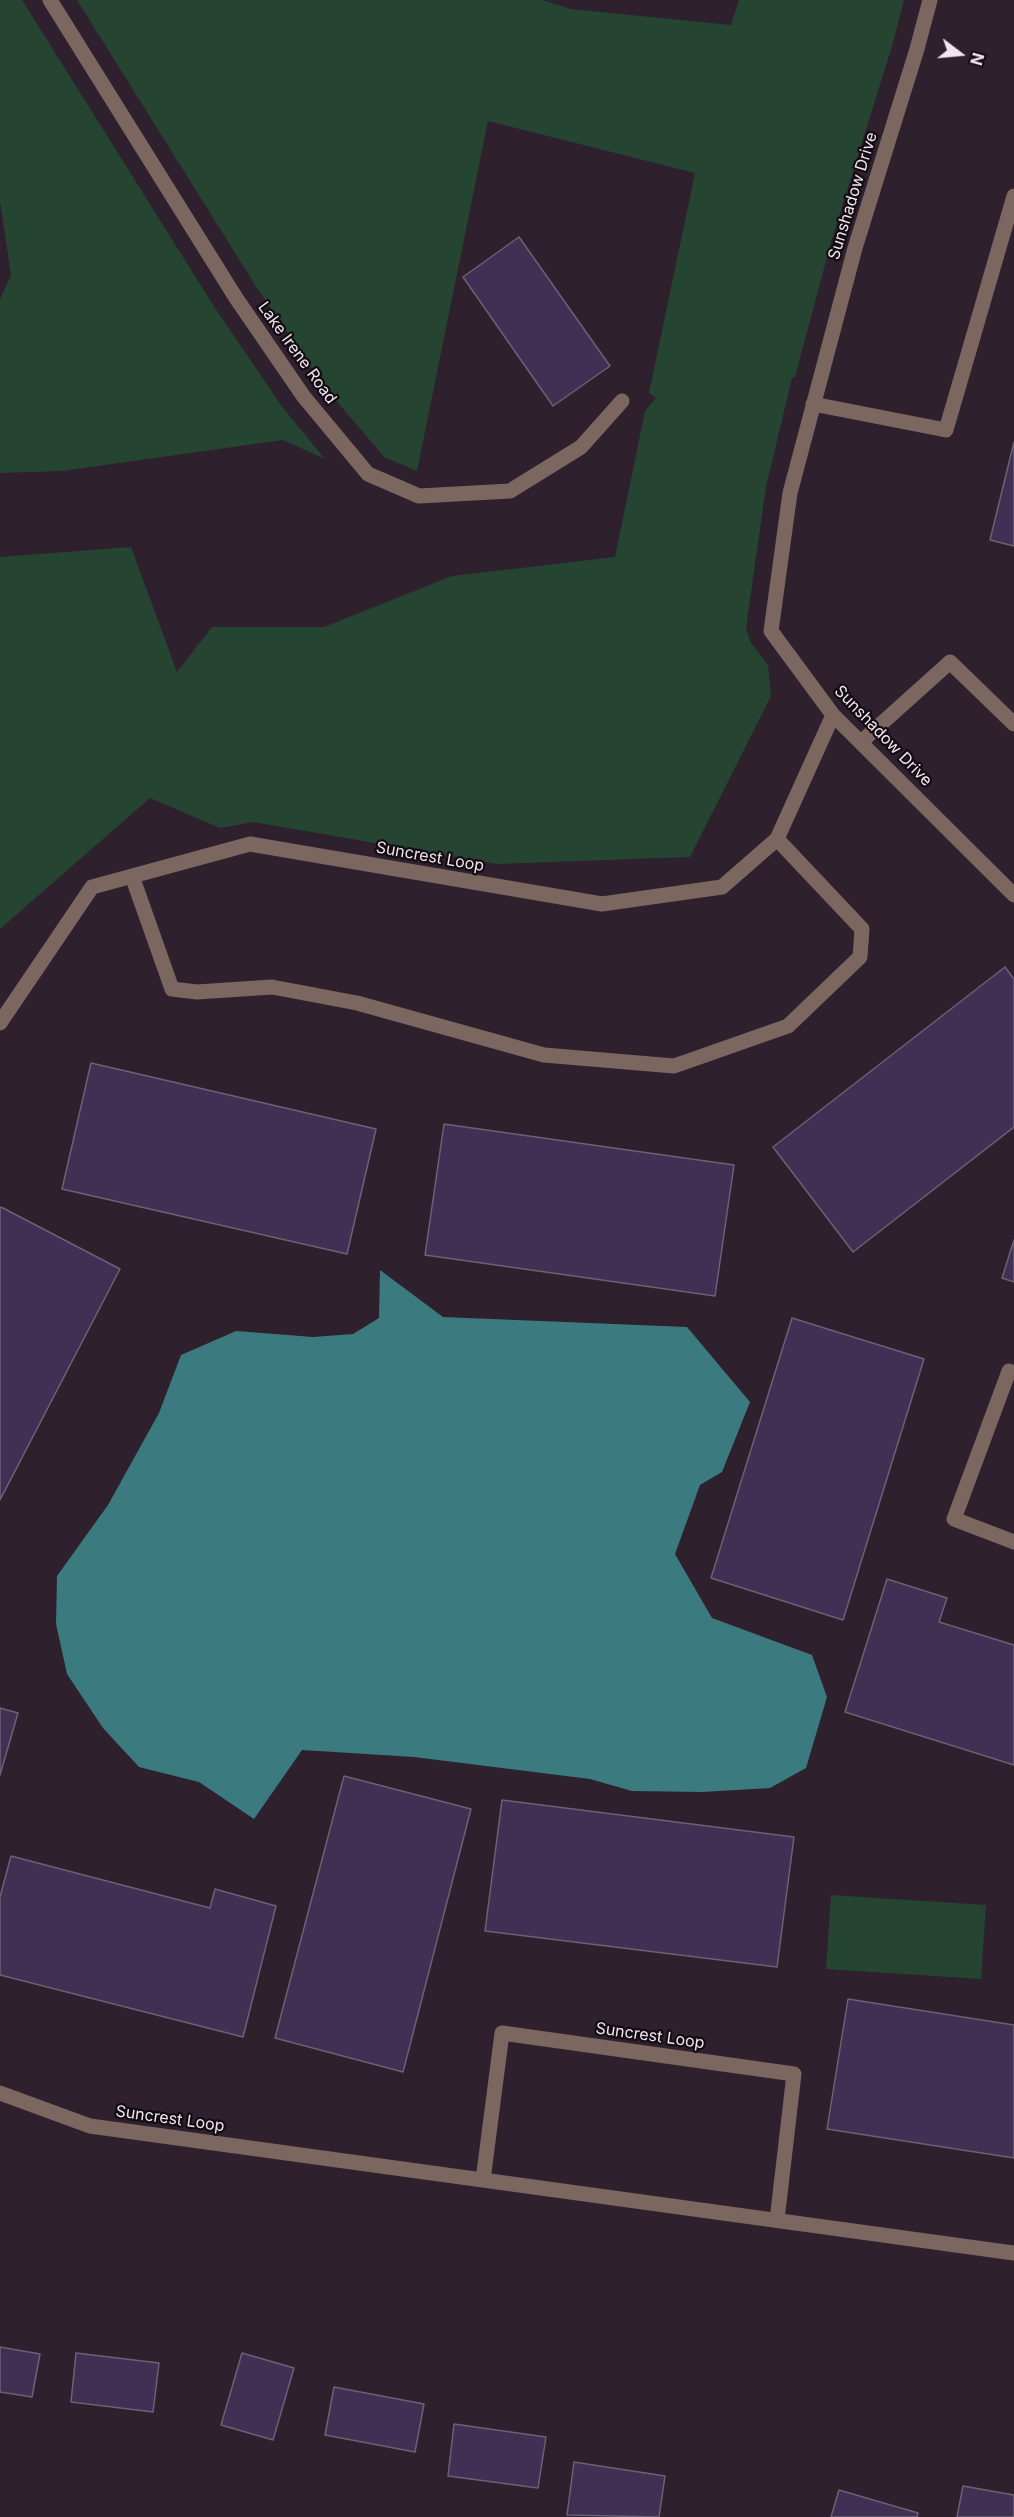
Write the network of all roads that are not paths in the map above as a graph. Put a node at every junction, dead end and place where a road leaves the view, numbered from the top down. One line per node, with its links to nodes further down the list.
1 (50, 0): 4 (street, Lake Irene Road)
2 (930, 0): 5 (street, Sunshadow Drive)
3 (1014, 196): 5 (street)
4 (621, 401)
5 (813, 404): 6 (street, Sunshadow Drive)
6 (833, 715): 8 (street, Sunshadow Drive); 9 (street, Suncrest Loop)
7 (1014, 724): 8 (street)
8 (861, 742): 11 (street, Sunshadow Drive)
9 (777, 839): 10 (street, Suncrest Loop); 10 (street)
10 (132, 876): 12 (street, Suncrest Loop)
11 (1014, 895)
12 (0, 1023)
13 (1014, 1373): 14 (street)
14 (1014, 1542)
15 (0, 2093): 16 (street, Suncrest Loop)
16 (483, 2180): 17 (street, Suncrest Loop); 17 (street, Suncrest Loop)
17 (777, 2220): 18 (street, Suncrest Loop)
18 (1014, 2253)

